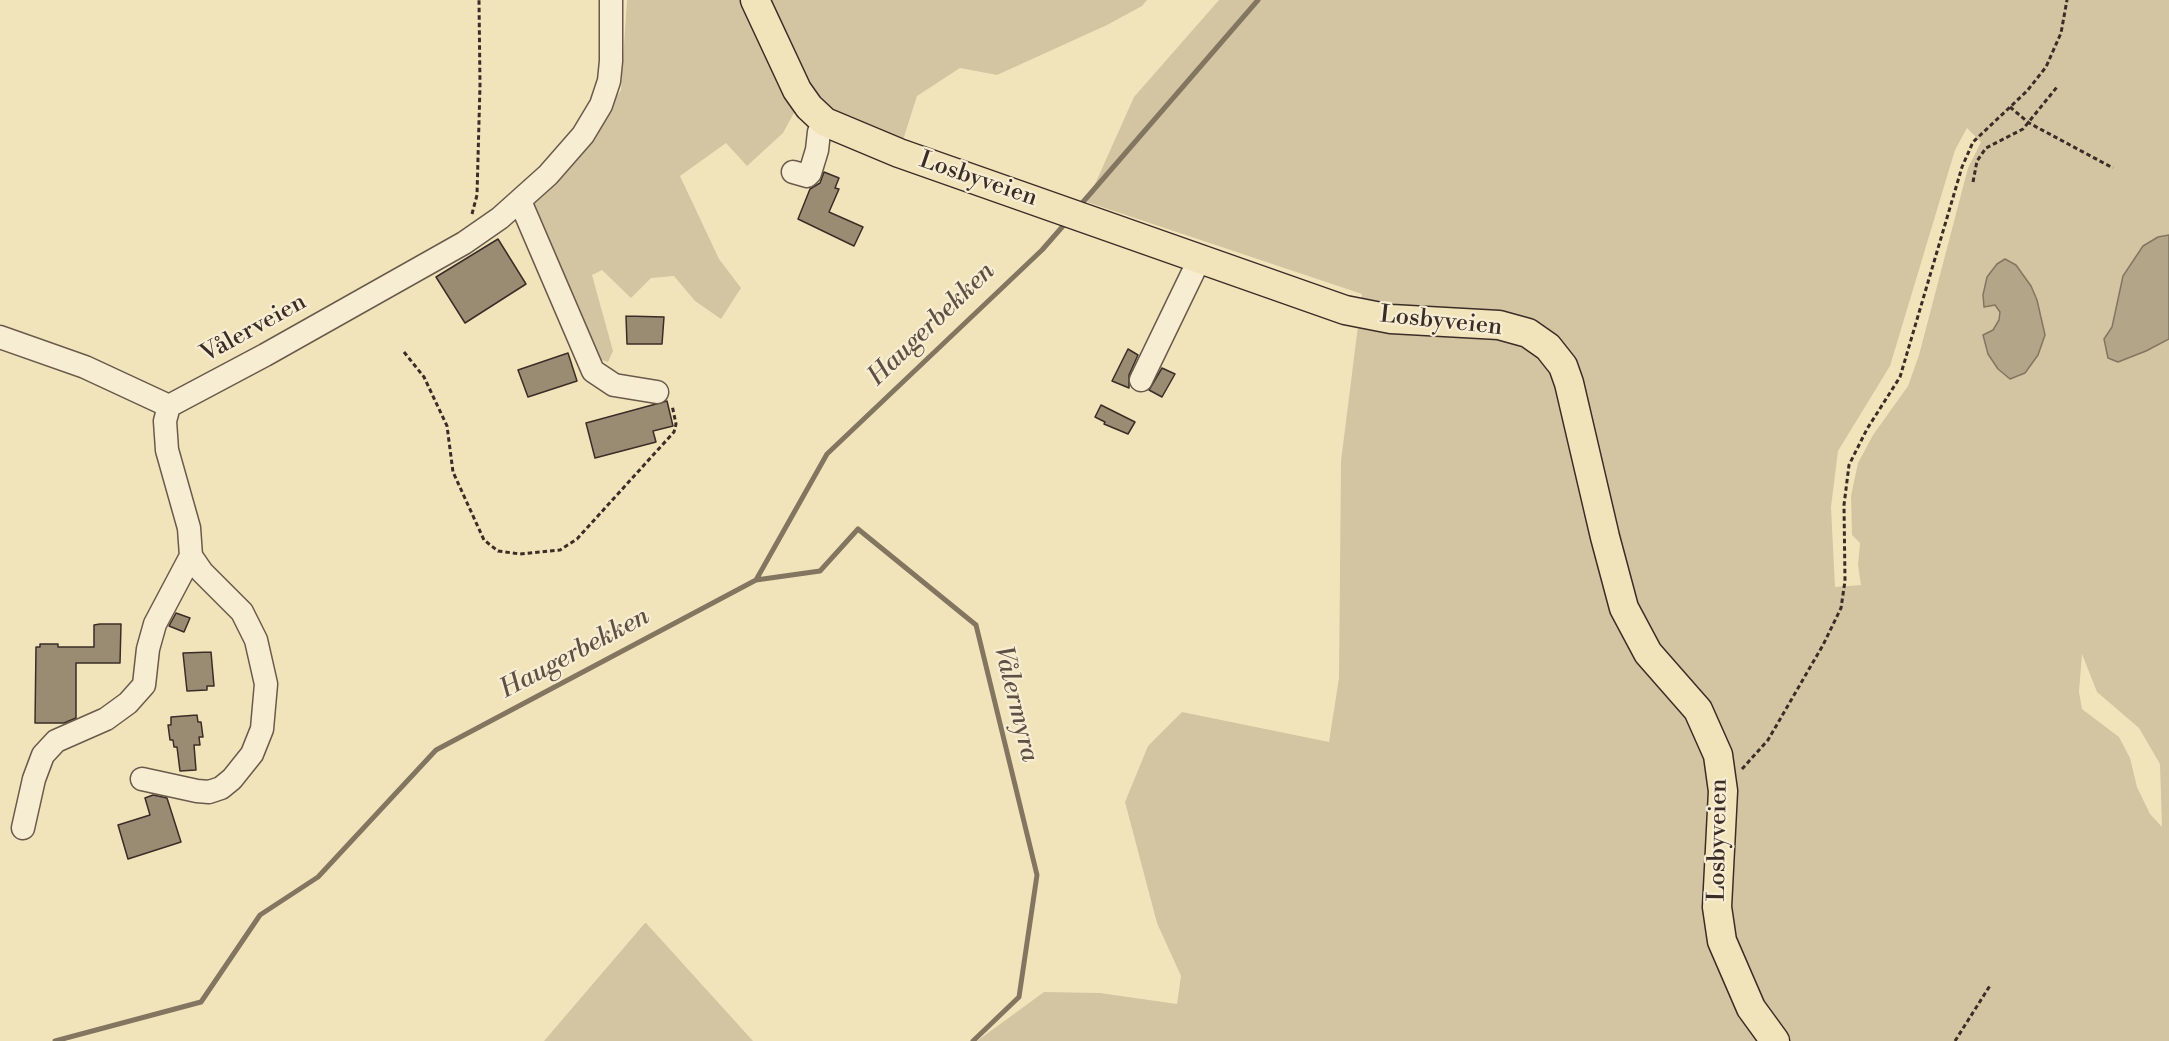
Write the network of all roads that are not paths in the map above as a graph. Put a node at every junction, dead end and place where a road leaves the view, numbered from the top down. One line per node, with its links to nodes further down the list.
1 (611, 0): 5 (street, Vålerveien)
2 (755, 0): 3 (main road, Losbyveien)
3 (825, 122): 4 (street); 6 (main road, Losbyveien)
4 (794, 172)
5 (520, 201): 9 (street); 10 (street, Vålerveien)
6 (1199, 260): 8 (street); 14 (main road, Losbyveien)
7 (0, 337): 10 (street)
8 (1141, 380)
9 (657, 393)
10 (169, 406): 11 (street)
11 (191, 556): 12 (street); 13 (street)
12 (142, 779)
13 (22, 828)
14 (1775, 1041)

